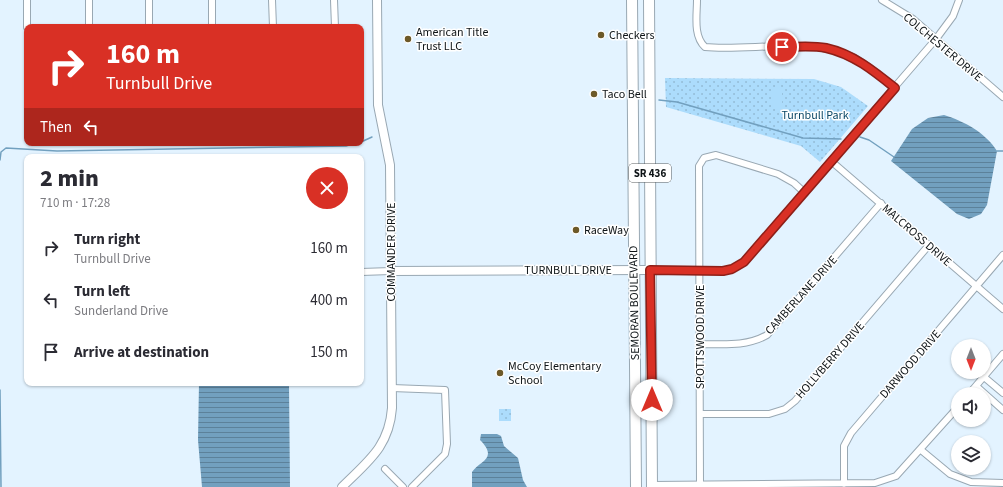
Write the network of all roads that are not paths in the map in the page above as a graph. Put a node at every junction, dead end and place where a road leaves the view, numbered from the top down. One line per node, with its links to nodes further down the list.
1 (27, 0): 13 (street)
2 (89, 0): 14 (street)
3 (149, 0): 15 (street)
4 (212, 0): 16 (street)
5 (272, 0): 17 (street)
6 (334, 0): 18 (street)
7 (377, 0): 31 (street, COMMANDER DRIVE)
8 (632, 0): 20 (main road, SEMORAN BOULEVARD / SR 436)
9 (648, 0): 23 (main road, SEMORAN BOULEVARD / SR 436)
10 (697, 0): 21 (street)
11 (883, 0): 19 (street, COLCHESTER DRIVE)
12 (959, 0): 19 (street, TURNBULL DRIVE)
13 (27, 24)
14 (89, 24)
15 (149, 24)
16 (212, 24)
17 (273, 24)
18 (335, 24)
19 (936, 39): 21 (street, TURNBULL DRIVE); 22 (street, COLCHESTER DRIVE)
20 (632, 72): 23 (main road); 29 (main road, SEMORAN BOULEVARD / SR 436)
21 (895, 88): 24 (street, TURNBULL DRIVE)
22 (1002, 95)
23 (649, 102): 30 (main road, SEMORAN BOULEVARD / SR 436)
24 (831, 161): 25 (street, TURNBULL DRIVE); 26 (street, MALCROSS DRIVE)
25 (804, 193): 32 (street, TURNBULL DRIVE); 32 (street, SPOTTSWOOD DRIVE)
26 (881, 203): 27 (street, MALCROSS DRIVE); 36 (street, CAMBERLANE DRIVE)
27 (929, 245): 34 (street, MALCROSS DRIVE); 45 (street, HOLLYBERRY DRIVE)
28 (1003, 255): 34 (street, DARWOOD DRIVE)
29 (634, 270): 30 (street, TURNBULL DRIVE); 31 (street, TURNBULL DRIVE); 48 (main road, SEMORAN BOULEVARD / SR 436)
30 (650, 270): 32 (street, TURNBULL DRIVE); 53 (main road, SEMORAN BOULEVARD / SR 436)
31 (391, 271): 33 (street, TURNBULL DRIVE); 42 (street, COMMANDER DRIVE)
32 (700, 271): 36 (street, SPOTTSWOOD DRIVE)
33 (364, 272)
34 (977, 286): 35 (street, MALCROSS DRIVE); 52 (street, DARWOOD DRIVE)
35 (1003, 309)
36 (699, 344): 45 (street, SPOTTSWOOD DRIVE)
37 (1003, 354): 38 (street)
38 (991, 369)
39 (982, 379): 41 (street)
40 (986, 379): 43 (street)
41 (976, 386): 44 (street)
42 (392, 388): 54 (street, COMMANDER DRIVE); 56 (street)
43 (1003, 393)
44 (1003, 410)
45 (700, 414): 51 (street, SPOTTSWOOD DRIVE)
46 (951, 415): 47 (street)
47 (921, 450): 50 (street); 52 (street)
48 (636, 451): 53 (main road); 57 (main road, SEMORAN BOULEVARD / SR 436)
49 (385, 469): 55 (street)
50 (1003, 483)
51 (700, 484): 52 (street); 53 (street)
52 (844, 484)
53 (652, 486)
54 (342, 487)
55 (403, 487)
56 (412, 487)
57 (636, 487)

